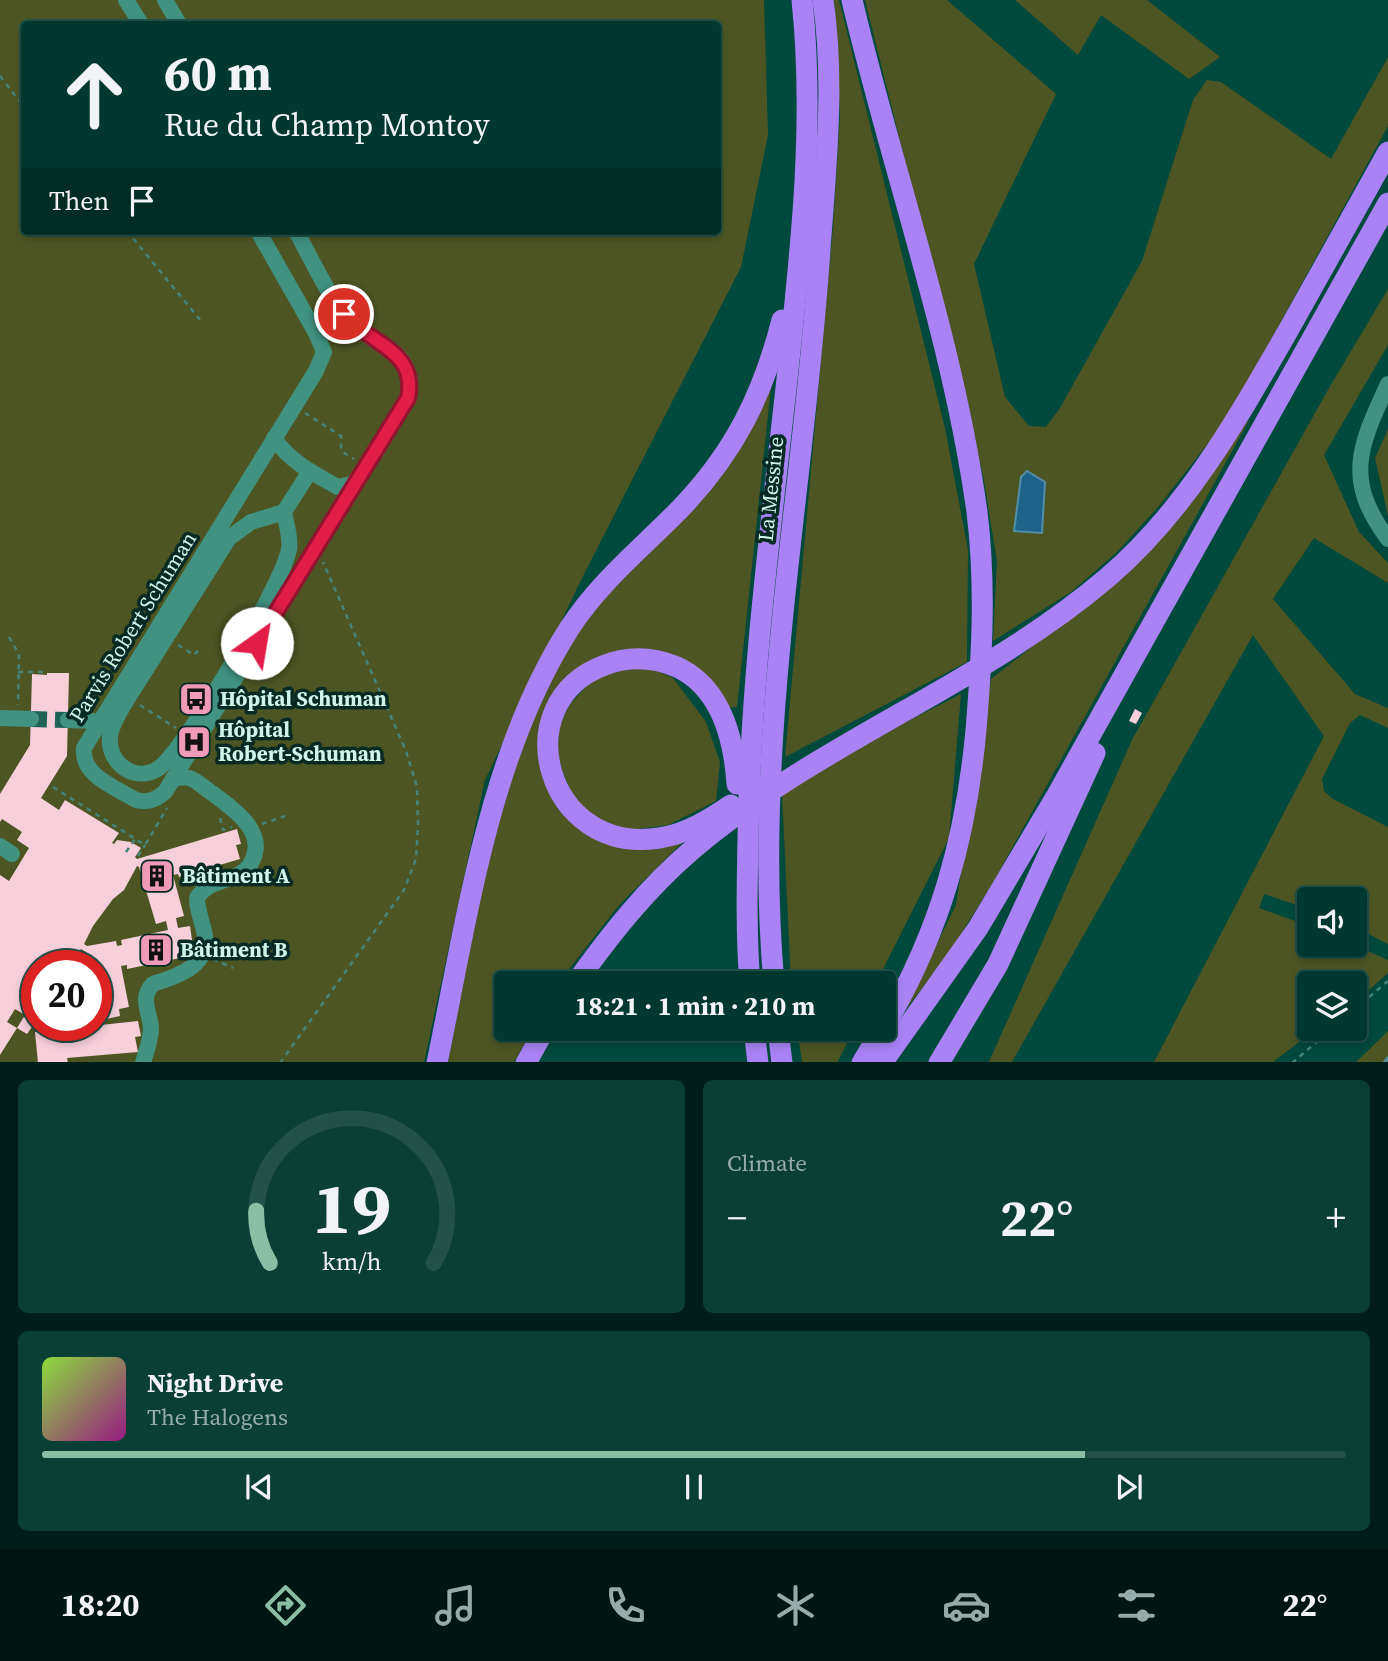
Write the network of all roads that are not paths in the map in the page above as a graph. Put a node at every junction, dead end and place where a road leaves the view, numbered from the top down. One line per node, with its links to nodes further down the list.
1 (126, 0): 6 (street)
2 (165, 0): 7 (street)
3 (802, 0): 12 (highway, La Messine)
4 (823, 0): 31 (highway, La Messine)
5 (852, 0): 32 (highway)
6 (139, 21)
7 (177, 21)
8 (1388, 152): 26 (highway)
9 (1388, 203): 21 (highway)
10 (260, 235): 14 (street, Parvis Robert Schuman)
11 (298, 235): 16 (street)
12 (799, 279): 28 (highway, La Messine); 38 (highway)
13 (1388, 384): 19 (street)
14 (274, 438): 15 (street); 25 (street, Parvis Robert Schuman)
15 (310, 471): 16 (street); 17 (street)
16 (356, 483): 18 (street)
17 (284, 512): 17 (street, Parvis Robert Schuman)
18 (332, 520): 20 (street, Parvis Robert Schuman); 20 (street, Parvis Robert Schuman)
19 (1388, 539)
20 (295, 582): 27 (street, Parvis Robert Schuman)
21 (1129, 667): 43 (highway); 44 (highway)
22 (0, 718): 23 (street)
23 (24, 719)
24 (68, 720): 25 (street)
25 (98, 723): 27 (street, Parvis Robert Schuman)
26 (810, 761): 28 (highway); 29 (highway)
27 (173, 779): 37 (street)
28 (746, 945): 30 (highway, La Messine)
29 (585, 971)
30 (749, 971)
31 (773, 971)
32 (896, 1003)
33 (538, 1041): 39 (highway)
34 (755, 1041): 40 (highway)
35 (779, 1041): 41 (highway)
36 (875, 1041): 42 (highway)
37 (143, 1062)
38 (437, 1062)
39 (526, 1062)
40 (758, 1062)
41 (782, 1062)
42 (862, 1062)
43 (882, 1062)
44 (939, 1062)

